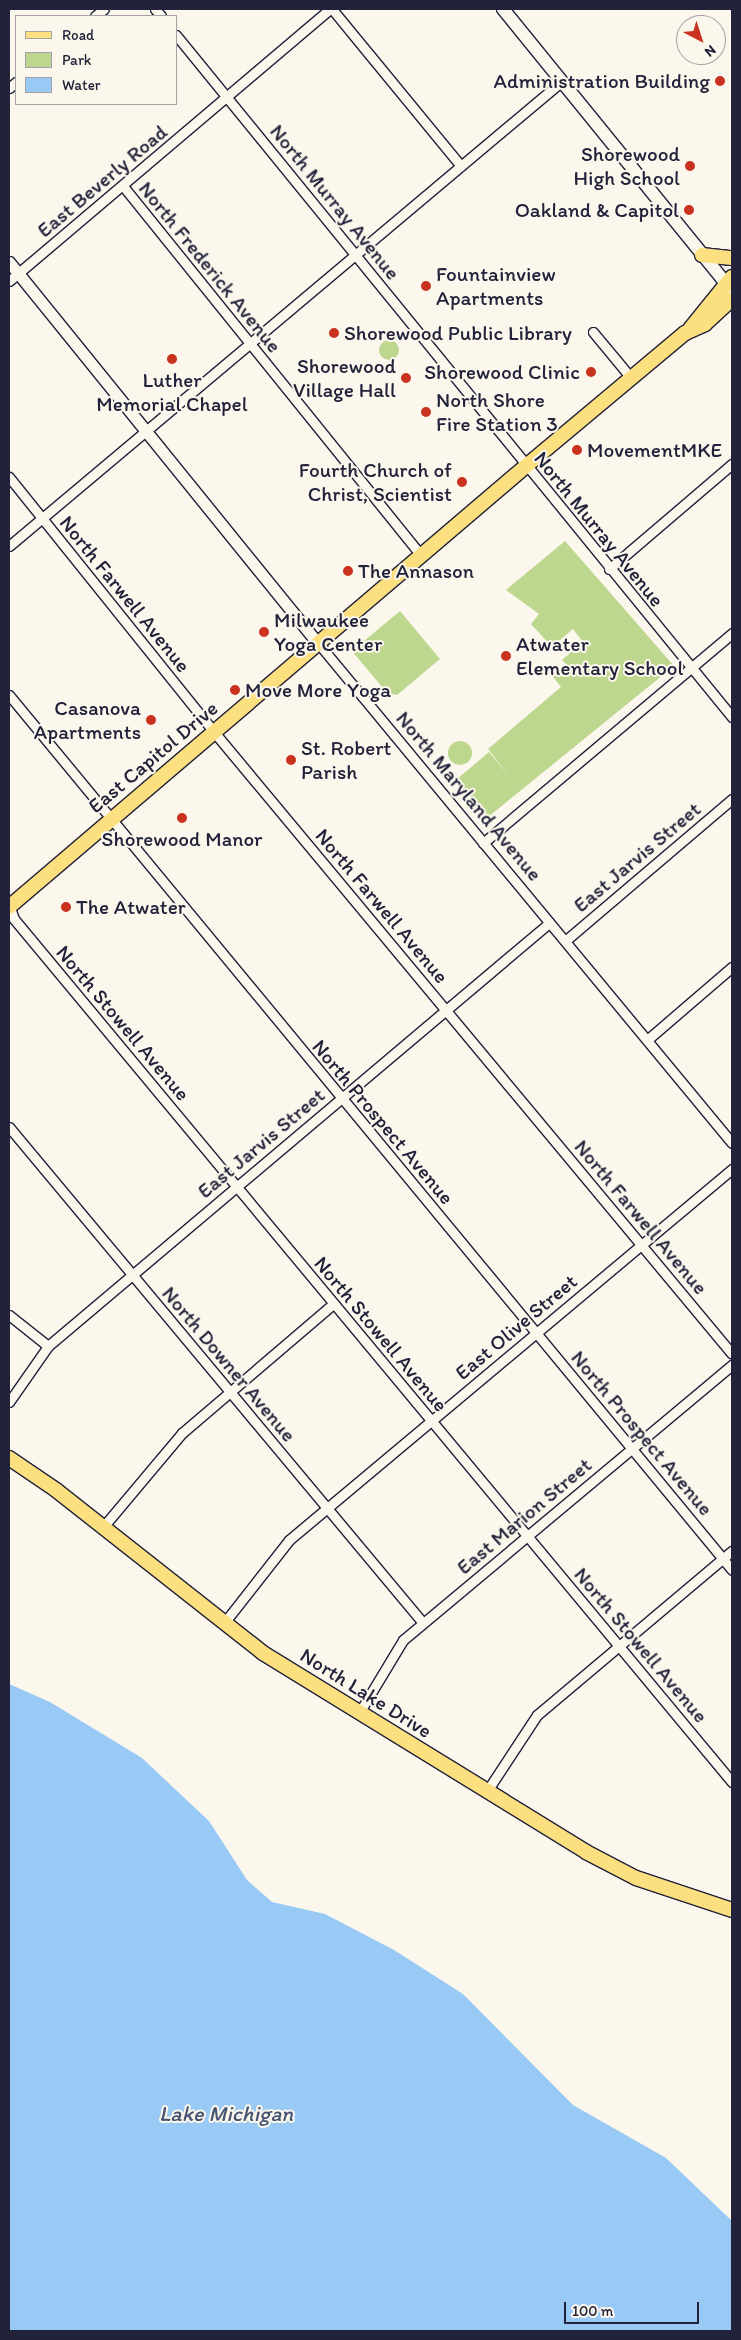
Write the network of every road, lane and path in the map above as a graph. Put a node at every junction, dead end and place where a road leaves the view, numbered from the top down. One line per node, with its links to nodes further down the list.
1 (331, 9): 5 (street, East Beverly Road); 6 (street)
2 (503, 9): 4 (main road)
3 (178, 37): 5 (street, North Murray Avenue)
4 (562, 81): 6 (street); 9 (main road)
5 (227, 98): 7 (street, East Beverly Road); 8 (street, North Murray Avenue)
6 (460, 165): 8 (street)
7 (123, 186): 12 (street, East Beverly Road); 18 (street, North Frederick Avenue)
8 (355, 254): 18 (street); 22 (street, North Murray Avenue)
9 (702, 255): 10 (main road); 14 (main road)
10 (732, 258)
11 (9, 262): 12 (street, North Maryland Avenue)
12 (18, 273): 13 (street, East Beverly Road); 20 (street, North Maryland Avenue)
13 (9, 281)
14 (730, 284): 16 (main road, East Capitol Drive)
15 (732, 299): 16 (main road, East Capitol Drive)
16 (690, 329): 19 (main road, East Capitol Drive)
17 (593, 332): 19 (street)
18 (248, 342): 20 (street); 26 (street, North Frederick Avenue)
19 (632, 379): 22 (main road, East Capitol Drive)
20 (146, 431): 24 (street); 29 (street, North Maryland Avenue)
21 (732, 464): 27 (street)
22 (526, 466): 26 (main road, East Capitol Drive); 27 (street, North Murray Avenue)
23 (9, 478): 24 (street, North Farwell Avenue)
24 (41, 518): 25 (street); 33 (street, North Farwell Avenue)
25 (9, 546)
26 (421, 555): 29 (main road, East Capitol Drive)
27 (609, 568): 30 (street, North Murray Avenue)
28 (732, 633): 30 (street)
29 (318, 644): 33 (main road, East Capitol Drive); 36 (street, North Maryland Avenue)
30 (691, 668): 32 (street, North Murray Avenue); 36 (street)
31 (9, 695): 35 (street, North Prospect Avenue)
32 (732, 717)
33 (214, 732): 35 (main road, East Capitol Drive); 41 (street, North Farwell Avenue)
34 (732, 799): 39 (street, East Jarvis Street)
35 (110, 820): 37 (main road, East Capitol Drive); 43 (street, North Prospect Avenue)
36 (483, 843): 38 (street, North Maryland Avenue)
37 (9, 906): 47 (street, North Stowell Avenue)
38 (549, 924): 39 (street, North Maryland Avenue); 41 (street, East Jarvis Street)
39 (564, 941): 42 (street, North Maryland Avenue)
40 (732, 967): 42 (street)
41 (446, 1010): 43 (street, East Jarvis Street); 48 (street, North Farwell Avenue)
42 (647, 1040): 45 (street, North Maryland Avenue)
43 (341, 1099): 47 (street, East Jarvis Street); 52 (street, North Prospect Avenue)
44 (9, 1127): 49 (street, North Downer Avenue)
45 (732, 1143)
46 (732, 1169): 48 (street, East Olive Street)
47 (236, 1187): 49 (street, East Jarvis Street); 50 (street, North Stowell Avenue)
48 (642, 1245): 52 (street, East Olive Street); 54 (street, North Farwell Avenue)
49 (132, 1275): 53 (street, East Jarvis Street); 56 (street, North Downer Avenue)
50 (333, 1304): 56 (street); 58 (street, North Stowell Avenue)
51 (9, 1315): 53 (street)
52 (536, 1333): 58 (street, East Olive Street); 59 (street, North Prospect Avenue)
53 (48, 1346): 57 (street, East Jarvis Street)
54 (732, 1354)
55 (732, 1365): 59 (street, East Marion Street)
56 (229, 1392): 61 (street, North Downer Avenue); 62 (street)
57 (9, 1402)
58 (431, 1421): 61 (street, East Olive Street); 63 (street, North Stowell Avenue)
59 (632, 1449): 63 (street, East Marion Street); 65 (street, North Prospect Avenue)
60 (9, 1458): 62 (main road, North Lake Drive)
61 (328, 1508): 67 (street, East Olive Street); 68 (street, North Downer Avenue)
62 (103, 1527): 67 (main road, North Lake Drive)
63 (527, 1537): 68 (street, East Marion Street); 69 (street, North Stowell Avenue)
64 (732, 1551): 65 (street)
65 (723, 1559): 66 (street, North Prospect Avenue); 69 (street)
66 (732, 1570)
67 (224, 1623): 70 (main road, North Lake Drive)
68 (423, 1623): 70 (street, East Marion Street)
69 (619, 1647): 71 (street, North Stowell Avenue); 72 (street)
70 (359, 1713): 72 (main road, North Lake Drive)
71 (732, 1782)
72 (487, 1791): 73 (main road, North Lake Drive)
73 (732, 1910)

